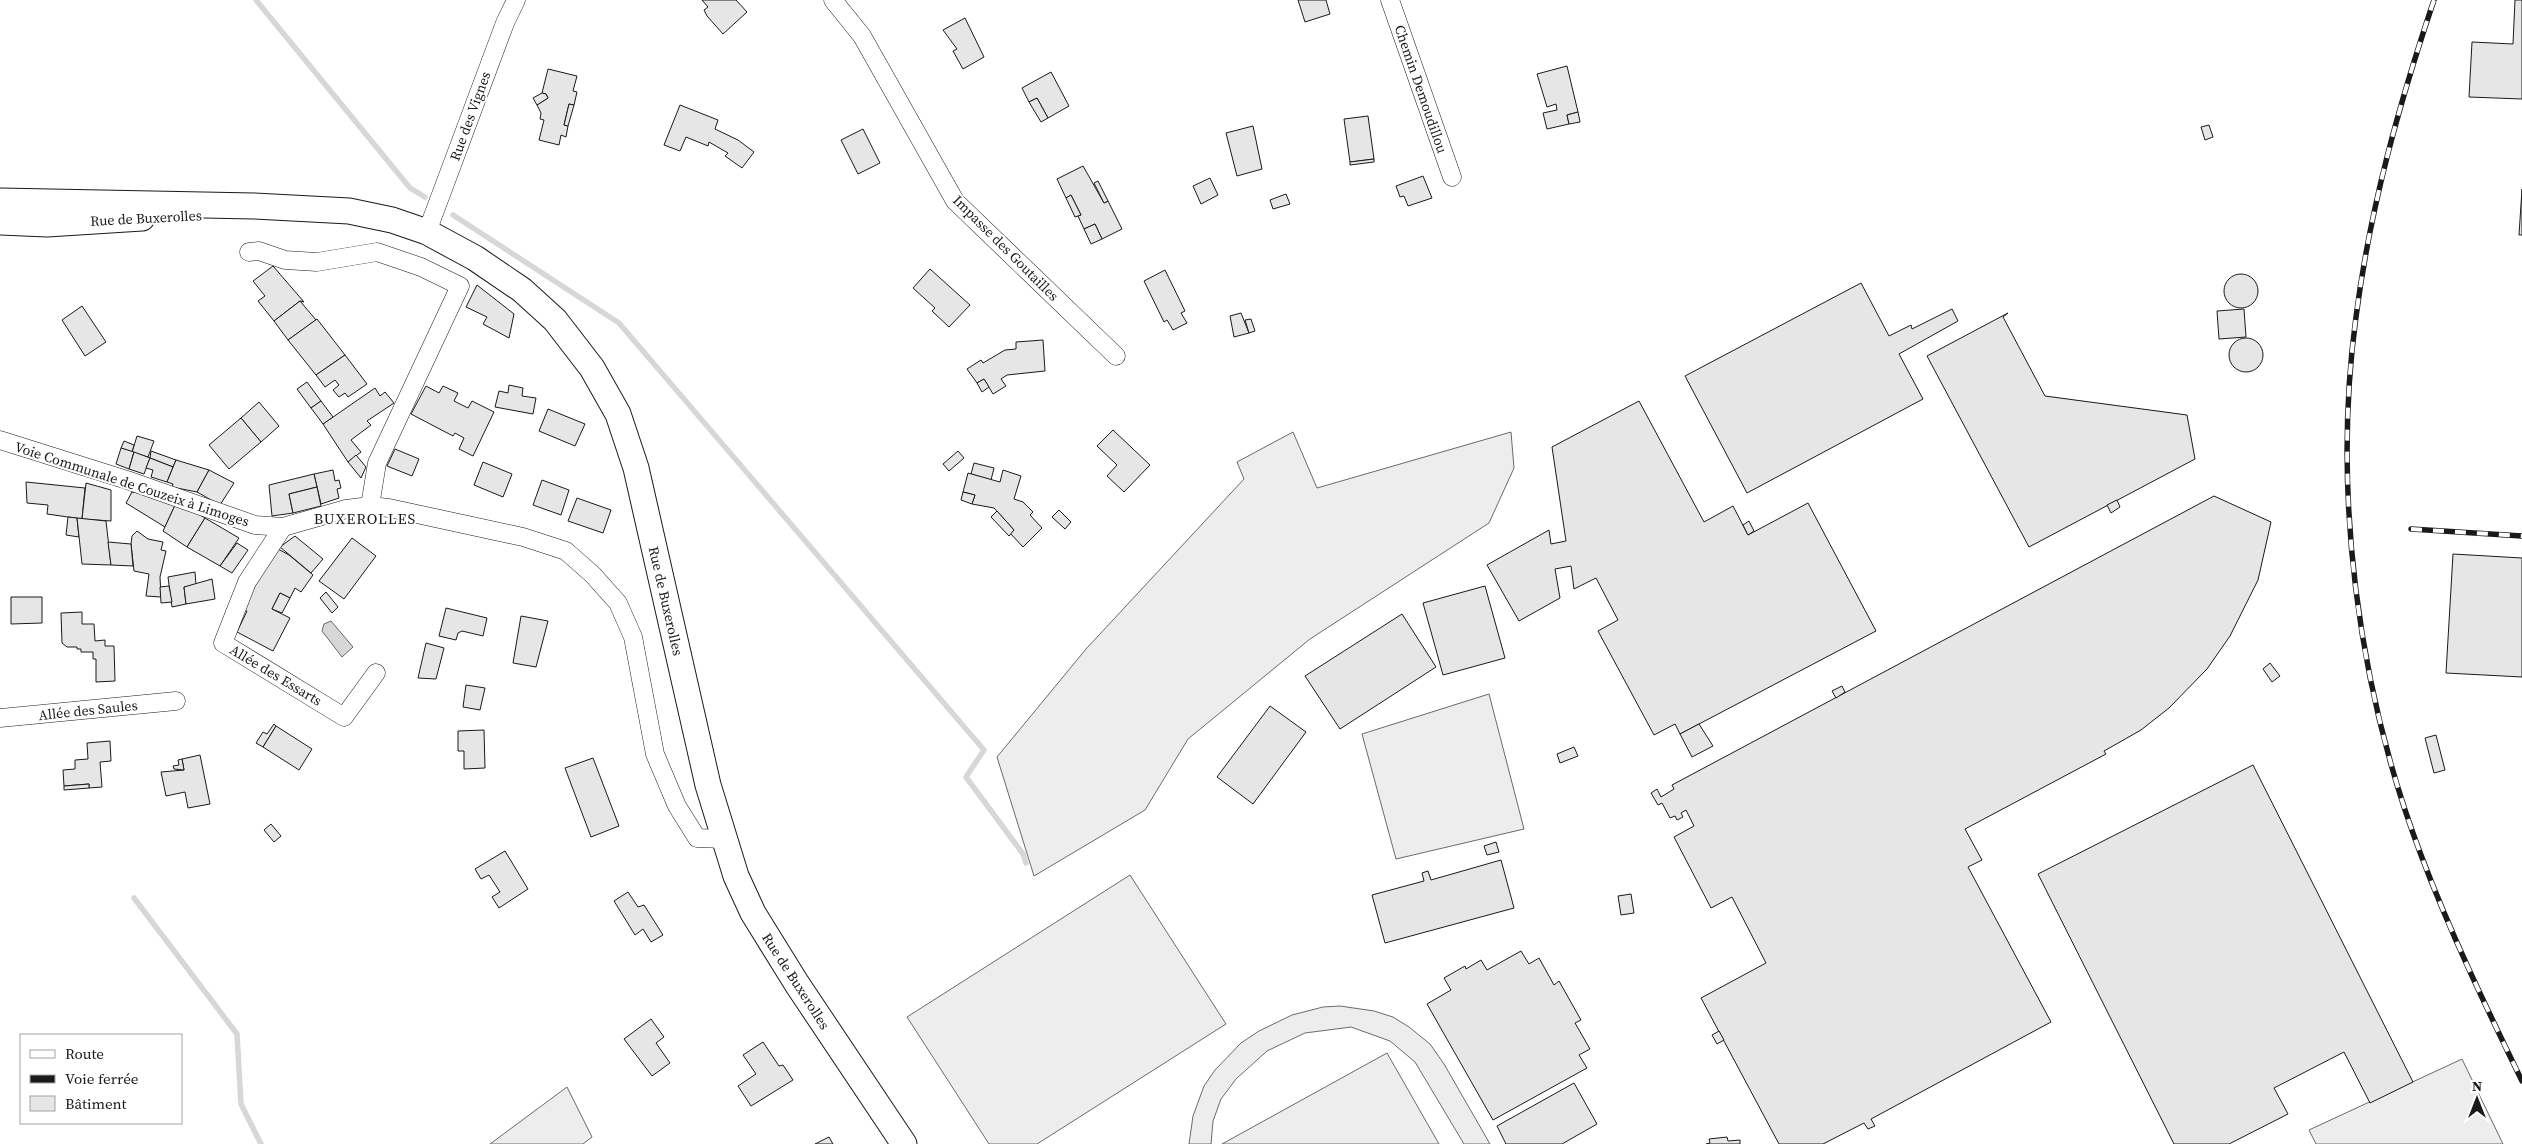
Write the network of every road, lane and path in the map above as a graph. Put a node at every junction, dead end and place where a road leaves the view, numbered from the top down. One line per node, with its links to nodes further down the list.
1 (516, 0): 8 (street, Rue des Vignes)
2 (834, 0): 10 (street, Impasse des Goutailles)
3 (1390, 0): 4 (street, Chemin Demoudillou)
4 (1452, 177)
5 (0, 200): 6 (street, Rue de Buxerolles)
6 (292, 208): 7 (street, Rue de Buxerolles); 8 (street, Rue de Buxerolles)
7 (0, 222)
8 (427, 232): 17 (street, Rue de Buxerolles)
9 (249, 252): 12 (street)
10 (1116, 356)
11 (0, 440): 13 (street, Voie Communale de Couzeix à Limoges)
12 (370, 506): 13 (street, Voie Communale de Couzeix à Limoges); 17 (street, Voie Communale de Couzeix à Limoges)
13 (283, 527): 14 (street, Allée des Essarts)
14 (376, 673)
15 (176, 701): 16 (street, Allée des Saules)
16 (0, 718)
17 (724, 839): 18 (street, Rue de Buxerolles)
18 (904, 1144)

